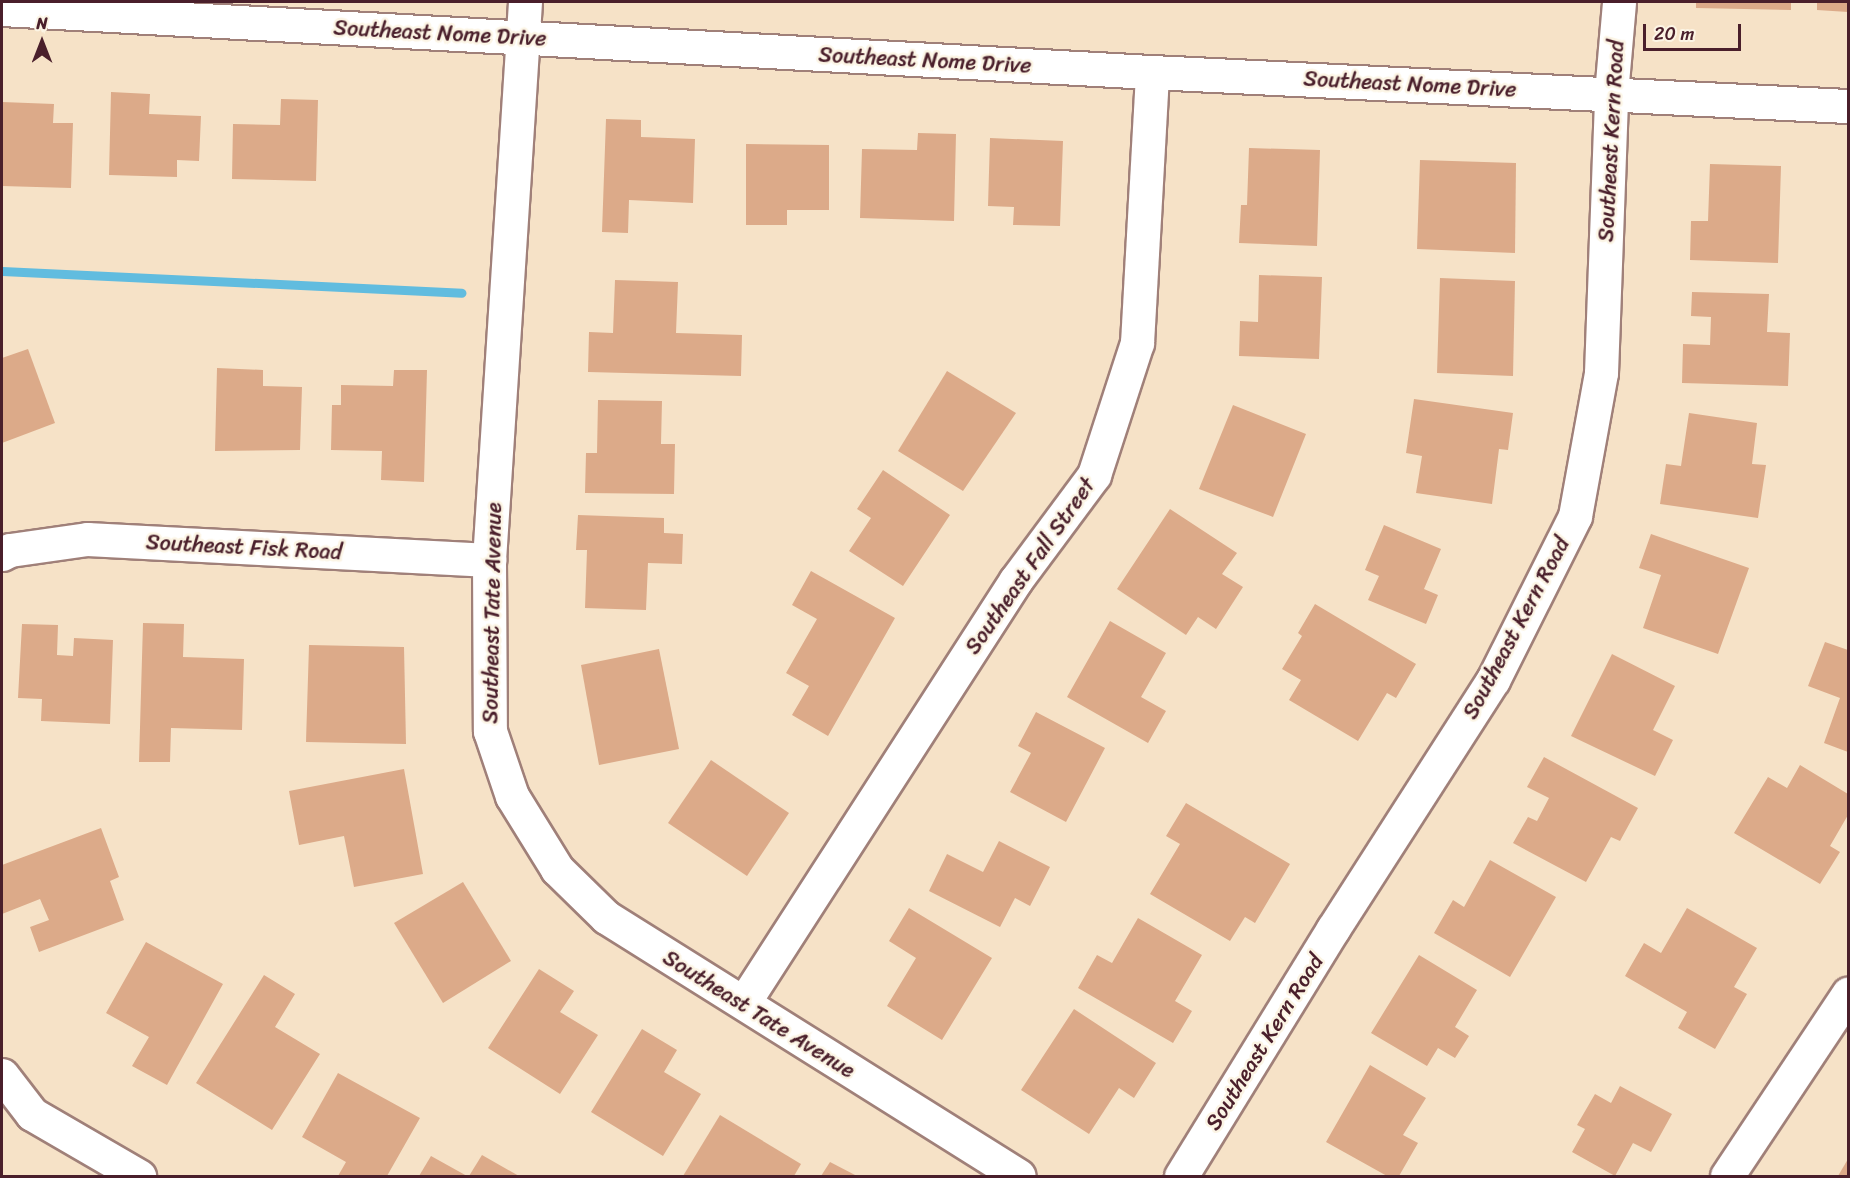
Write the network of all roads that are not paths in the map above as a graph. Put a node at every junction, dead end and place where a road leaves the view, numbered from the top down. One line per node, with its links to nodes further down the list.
1 (525, 2): 4 (street, Southeast Tate Avenue)
2 (1619, 2): 6 (street, Southeast Kern Road)
3 (2, 9): 4 (street, Southeast Nome Drive)
4 (523, 38): 5 (street, Southeast Nome Drive); 9 (street, Southeast Tate Avenue)
5 (1152, 72): 6 (street, Southeast Nome Drive); 11 (street, Southeast Fall Street)
6 (1611, 93): 7 (street, Southeast Nome Drive); 15 (street, Southeast Kern Road)
7 (1848, 106)
8 (2, 554): 9 (street, Southeast Fisk Road)
9 (489, 560): 11 (street, Southeast Tate Avenue)
10 (1848, 994): 16 (street)
11 (744, 1002): 14 (street, Southeast Tate Avenue)
12 (2, 1075): 13 (street)
13 (139, 1176)
14 (1019, 1176)
15 (1181, 1176)
16 (1727, 1176)

